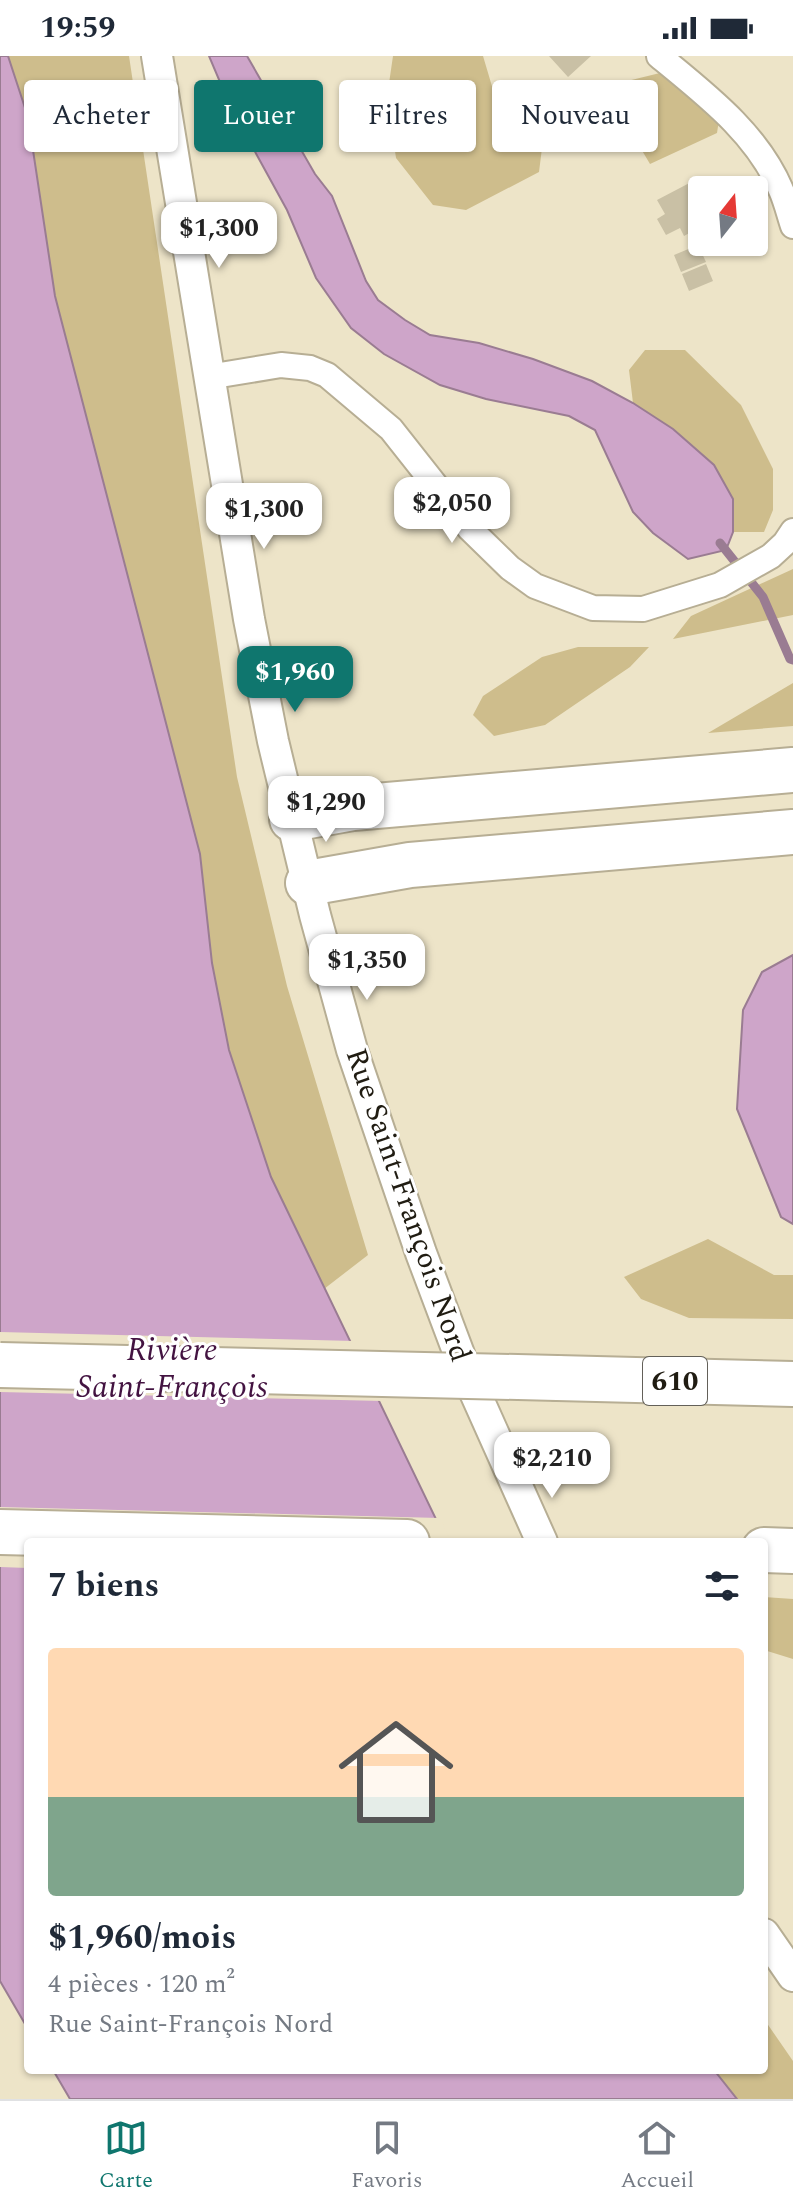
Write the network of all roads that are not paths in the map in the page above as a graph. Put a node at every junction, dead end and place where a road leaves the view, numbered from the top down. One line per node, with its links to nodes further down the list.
1 (157, 56): 4 (street, Rue Saint-François Nord)
2 (659, 56): 3 (street)
3 (793, 226)
4 (208, 377): 5 (street); 7 (street, Rue Saint-François Nord)
5 (793, 531)
6 (793, 770): 7 (highway)
7 (292, 819): 9 (street, Rue Saint-François Nord)
8 (793, 832): 9 (highway)
9 (308, 883): 14 (street, Rue Saint-François Nord)
10 (0, 1365): 11 (highway, 610, bridge)
11 (793, 1384)
12 (0, 1532): 13 (highway)
13 (244, 1538)
14 (540, 1538)
15 (768, 1550): 16 (highway)
16 (793, 1551)
17 (768, 1940): 18 (street)
18 (793, 1976)

